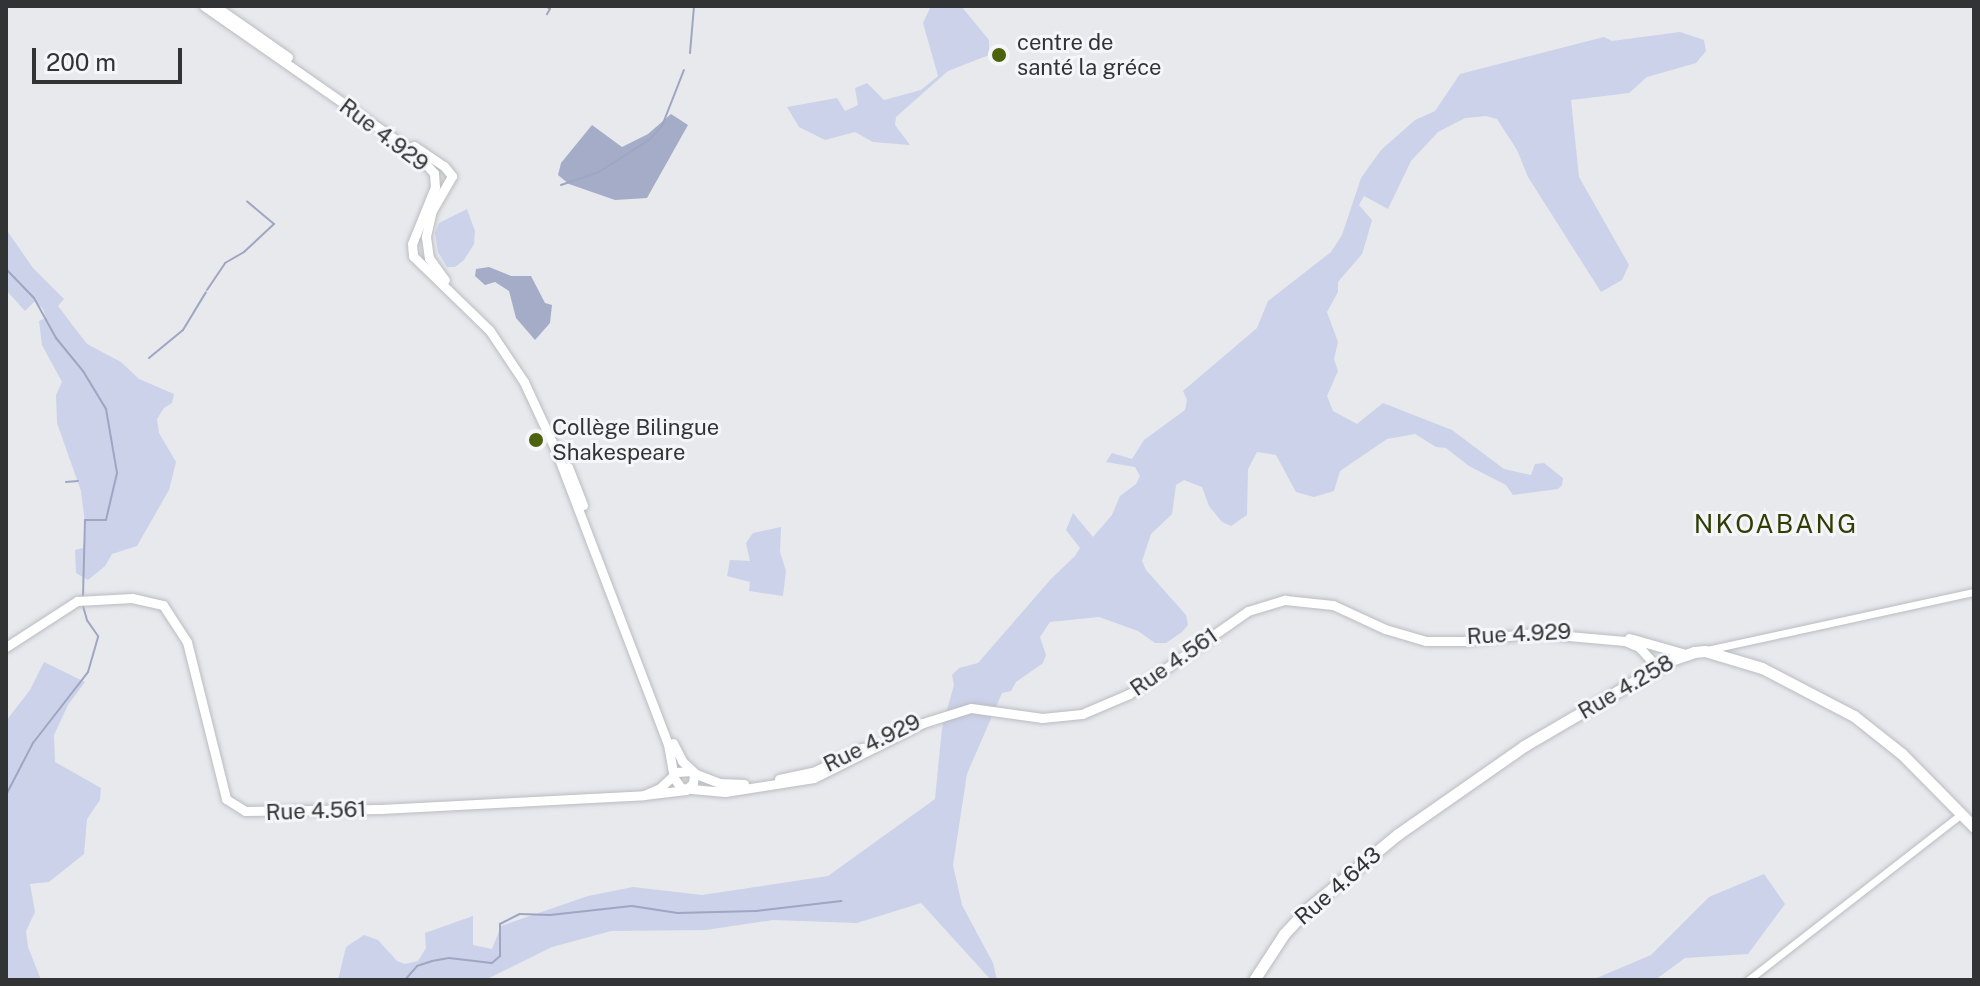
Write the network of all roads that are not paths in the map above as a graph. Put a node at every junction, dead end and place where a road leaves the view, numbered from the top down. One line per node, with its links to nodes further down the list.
1 (204, 6): 4 (main road, Rue 4.929)
2 (215, 6): 3 (main road)
3 (449, 174): 4 (main road); 6 (main road, Rue 4.929)
4 (436, 176): 5 (main road, Rue 4.929)
5 (412, 244): 6 (main road); 7 (main road)
6 (427, 250): 7 (main road); 13 (main road)
7 (416, 260): 14 (main road)
8 (1974, 592): 10 (street)
9 (6, 647): 16 (main road, Rue 4.561)
10 (1705, 651): 11 (highway, Rue 4.258); 17 (highway, Rue 4.258)
11 (1685, 654): 12 (highway, Rue 4.258); 13 (main road, Rue 4.929)
12 (1658, 668): 15 (main road, Rue 4.561); 19 (highway, Rue 4.258)
13 (691, 771): 14 (main road); 15 (main road)
14 (674, 778): 15 (main road); 16 (main road)
15 (686, 790): 16 (main road, Rue 4.561)
16 (644, 795)
17 (1961, 814): 18 (highway, Rue 4.258); 21 (street)
18 (1974, 827)
19 (1398, 834): 20 (highway, Rue 4.643)
20 (1254, 980)
21 (1748, 980)

